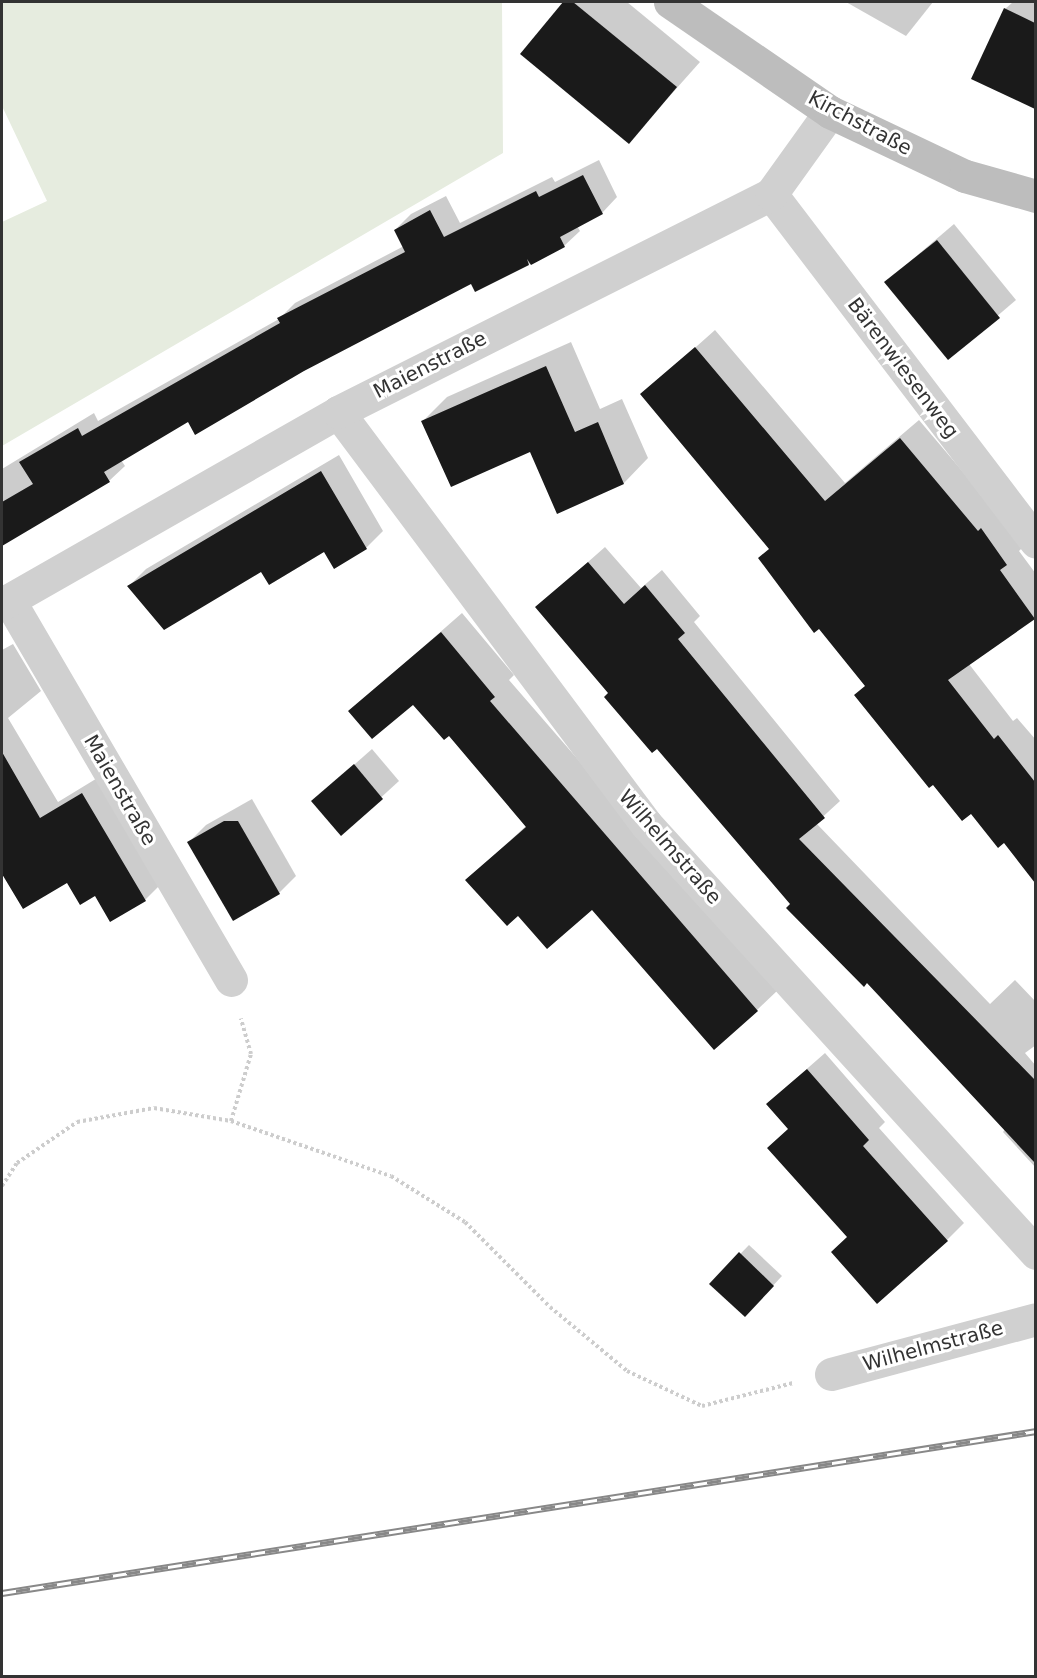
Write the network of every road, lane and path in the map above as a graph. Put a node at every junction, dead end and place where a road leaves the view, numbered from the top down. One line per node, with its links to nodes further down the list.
1 (670, 2): 2 (street, Kirchstraße)
2 (830, 112): 3 (street, Maienstraße); 4 (street, Kirchstraße)
3 (771, 194): 5 (street, Maienstraße); 6 (street, Bärenwiesenweg)
4 (1035, 196)
5 (338, 412): 7 (street, Maienstraße); 11 (street, Wilhelmstraße)
6 (1035, 542)
7 (5, 602): 8 (street, Maienstraße)
8 (231, 980): 9 (path)
9 (231, 1121): 10 (path); 13 (path)
10 (2, 1186)
11 (1035, 1253)
12 (1035, 1319): 13 (street, Wilhelmstraße)
13 (831, 1374)

